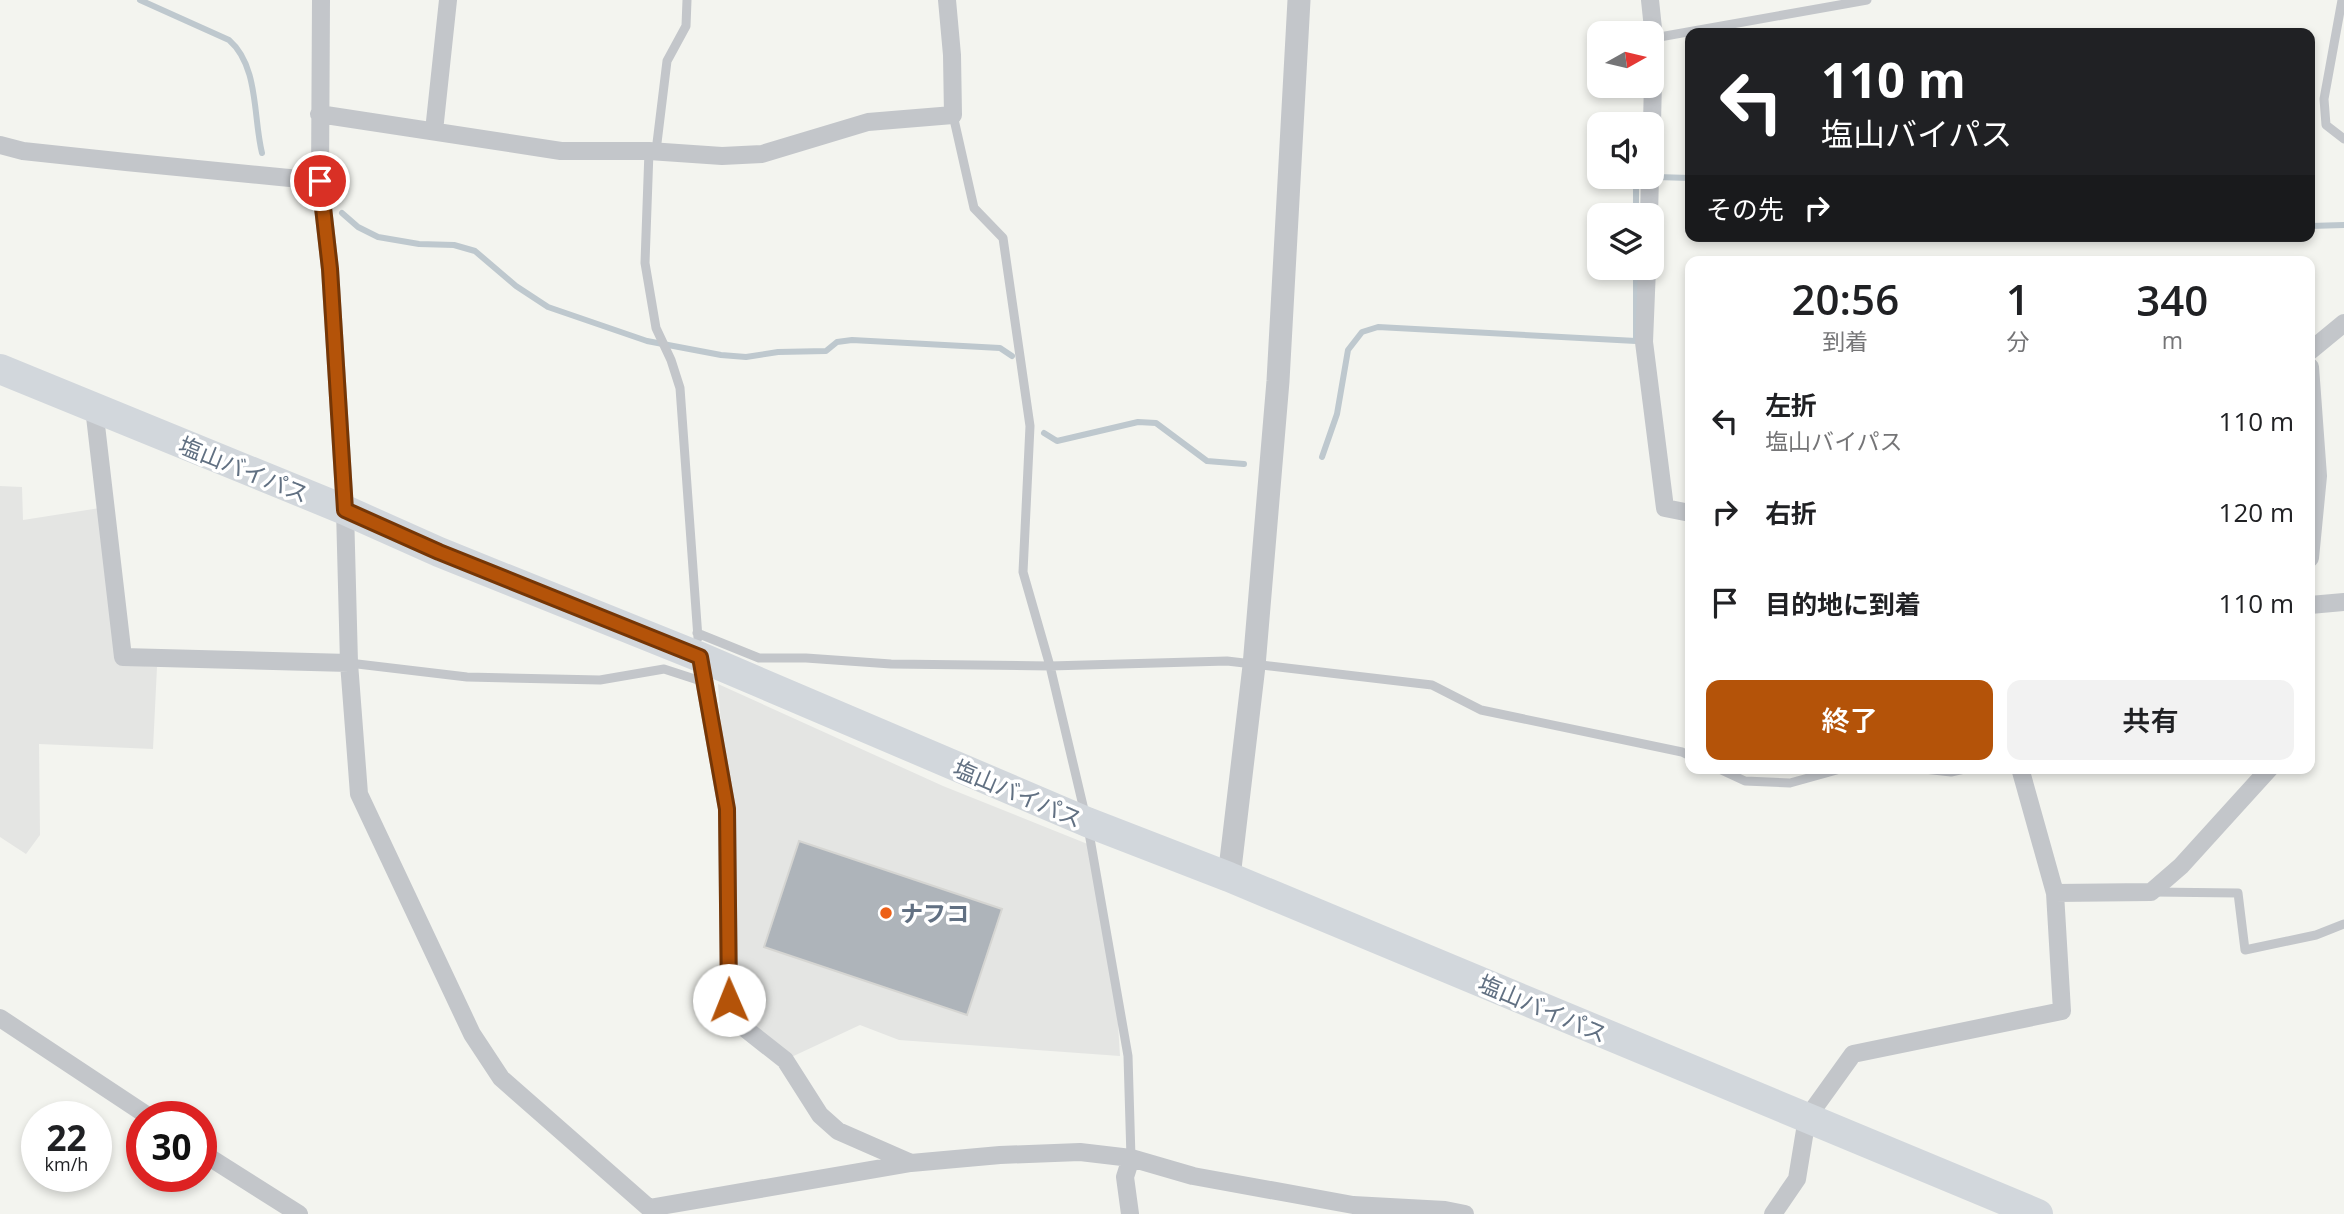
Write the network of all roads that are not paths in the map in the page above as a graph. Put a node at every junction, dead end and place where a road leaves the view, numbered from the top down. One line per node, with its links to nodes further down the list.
1 (321, 0): 13 (street)
2 (448, 0): 15 (street)
3 (687, 0): 18 (lane)
4 (947, 0): 14 (street)
5 (1299, 0): 34 (street)
6 (1650, 0): 9 (street)
7 (1867, 0): 10 (lane)
8 (2342, 0): 16 (lane)
9 (1652, 21)
10 (1710, 28)
11 (1685, 32): 12 (lane)
12 (1664, 36)
13 (319, 114): 15 (street); 19 (street)
14 (953, 115): 18 (street); 33 (lane)
15 (434, 131): 18 (street)
16 (2344, 139)
17 (0, 145): 19 (street)
18 (652, 151): 31 (lane)
19 (320, 181): 27 (street)
20 (1647, 280): 28 (street)
21 (2344, 323): 22 (street)
22 (2315, 347)
23 (0, 369): 24 (highway, 塩山バイパス)
24 (94, 408): 27 (highway, 塩山バイパス); 32 (street)
25 (2315, 435): 26 (street)
26 (2315, 507)
27 (345, 510): 31 (highway, 塩山バイパス); 32 (street)
28 (1685, 512)
29 (2344, 602): 30 (street)
30 (2315, 605)
31 (701, 657): 32 (lane); 33 (lane); 40 (highway, 塩山バイパス); 50 (street)
32 (349, 663): 51 (street)
33 (1050, 666): 34 (lane); 40 (lane)
34 (1254, 666): 35 (lane); 41 (street)
35 (1685, 754)
36 (1730, 774): 37 (lane)
37 (1822, 774)
38 (2022, 774): 43 (street)
39 (2264, 774): 42 (street)
40 (1087, 822): 41 (highway, 塩山バイパス); 48 (lane)
41 (1228, 877): 47 (highway, 塩山バイパス)
42 (2151, 892): 43 (street); 44 (lane)
43 (2055, 893): 47 (street)
44 (2344, 923)
45 (0, 1018): 46 (street)
46 (126, 1101)
47 (1807, 1118): 56 (street); 57 (highway, 塩山バイパス)
48 (1130, 1158): 50 (street); 52 (street); 54 (street)
49 (217, 1162): 53 (street)
50 (911, 1163): 51 (street)
51 (648, 1211)
52 (1444, 1212): 55 (street)
53 (299, 1214)
54 (1130, 1214)
55 (1465, 1214)
56 (1773, 1214)
57 (2038, 1214)

